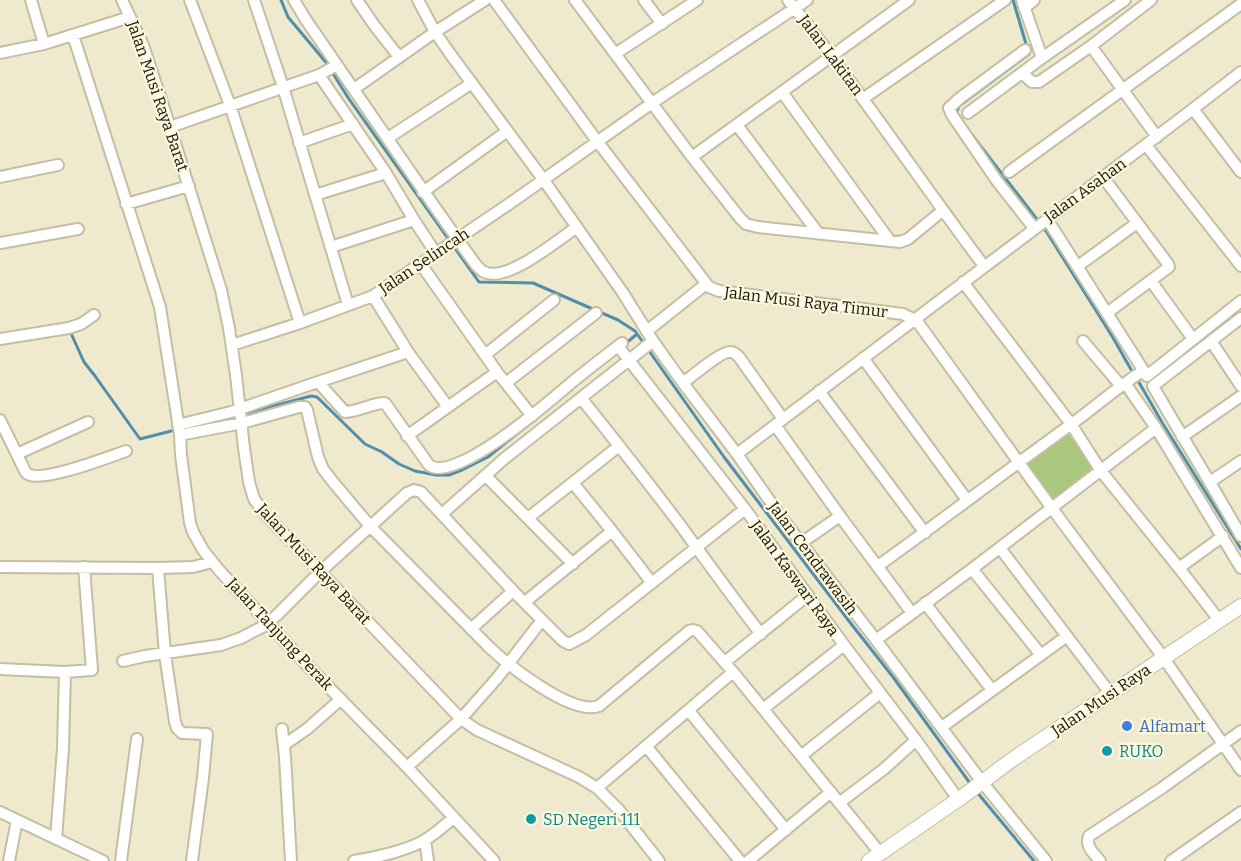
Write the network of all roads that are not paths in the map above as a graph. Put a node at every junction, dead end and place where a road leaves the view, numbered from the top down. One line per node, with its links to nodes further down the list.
1 (31, 0): 26 (street)
2 (122, 0): 22 (street, Jalan Musi Raya Barat)
3 (190, 0): 44 (street)
4 (254, 0): 38 (street)
5 (294, 0): 34 (street)
6 (357, 0): 32 (street)
7 (418, 0): 24 (street, Jalan Cendrawasih)
8 (485, 0): 24 (street)
9 (494, 0): 53 (street, Jalan Musi Raya Timur)
10 (575, 0): 30 (street)
11 (644, 0): 23 (street)
12 (697, 0): 23 (street)
13 (807, 0): 19 (street)
14 (909, 0): 31 (street)
15 (1005, 0): 42 (street)
16 (1034, 0): 20 (street)
17 (1125, 0): 33 (street)
18 (1151, 0): 27 (street)
19 (792, 4): 31 (street, Jalan Lakitan); 43 (street, Jalan Lakitan)
20 (1023, 4): 33 (street)
21 (1241, 4): 40 (street)
22 (130, 17): 25 (street); 49 (street, Jalan Musi Raya Barat)
23 (662, 24): 30 (street)
24 (435, 32): 32 (street); 37 (street, Jalan Cendrawasih)
25 (73, 35): 26 (street); 67 (street, Jalan Tanjung Perak)
26 (44, 44): 29 (street)
27 (1091, 45): 36 (street); 40 (street)
28 (1025, 50): 70 (street)
29 (0, 53)
30 (615, 54): 43 (street)
31 (832, 55): 41 (street); 42 (street, Jalan Lakitan)
32 (399, 57): 39 (street)
33 (1042, 58): 36 (street)
34 (328, 70): 38 (street); 39 (street); 47 (street)
35 (1241, 73): 45 (street, Jalan Asahan)
36 (1022, 74): 46 (street)
37 (472, 83): 50 (street, Jalan Cendrawasih); 52 (street)
38 (283, 87): 44 (street); 54 (street)
39 (354, 89): 52 (street)
40 (1122, 89): 51 (street); 58 (street)
41 (782, 92): 48 (street); 76 (street)
42 (864, 98): 68 (street, Jalan Lakitan)
43 (652, 103): 53 (street, Jalan Lakitan); 56 (street)
44 (230, 105): 49 (street); 96 (street)
45 (1193, 109): 51 (street, Jalan Asahan); 59 (street)
46 (969, 113)
47 (352, 124): 54 (street); 60 (street)
48 (737, 124): 56 (street); 74 (street)
49 (170, 127): 64 (street, Jalan Musi Raya Barat)
50 (506, 132): 63 (street, Jalan Cendrawasih); 65 (street)
51 (1157, 137): 55 (street, Jalan Asahan)
52 (388, 138): 65 (street)
53 (597, 141): 63 (street, Jalan Selincah); 86 (street, Jalan Musi Raya Timur)
54 (299, 143): 66 (street)
55 (1146, 145): 62 (street, Jalan Asahan); 83 (street)
56 (692, 157): 74 (street)
57 (58, 165): 61 (street)
58 (1009, 172)
59 (1241, 172)
60 (386, 173): 66 (street); 69 (street)
61 (0, 177)
62 (1103, 177): 70 (street, Jalan Asahan); 71 (street)
63 (543, 179): 72 (street, Jalan Cendrawasih); 75 (street, Jalan Selincah)
64 (189, 186): 67 (street); 102 (street, Jalan Musi Raya Barat)
65 (423, 192): 75 (street)
66 (315, 195): 78 (street)
67 (126, 204): 123 (street, Jalan Tanjung Perak)
68 (942, 211): 76 (street); 81 (street, Jalan Lakitan)
69 (414, 220): 78 (street); 79 (street)
70 (1041, 223): 81 (street, Jalan Asahan); 82 (street)
71 (1137, 223): 82 (street); 84 (street)
72 (577, 227): 75 (street); 101 (street, Jalan Cendrawasih)
73 (78, 228): 77 (street)
74 (818, 233): 76 (street)
75 (455, 240): 79 (street, Jalan Selincah)
76 (890, 241)
77 (0, 243)
78 (331, 247): 90 (street)
79 (438, 251): 80 (street, Jalan Selincah)
80 (420, 263): 87 (street, Jalan Selincah); 105 (street)
81 (984, 266): 85 (street, Jalan Asahan)
82 (1078, 266): 92 (street)
83 (1241, 266)
84 (1151, 281): 92 (street); 98 (street)
85 (963, 282): 95 (street, Jalan Asahan); 122 (street)
86 (706, 284): 95 (street, Jalan Musi Raya Timur); 101 (street)
87 (373, 296): 90 (street, Jalan Selincah); 104 (street)
88 (554, 300): 105 (street)
89 (1241, 301): 98 (street)
90 (348, 305): 96 (street, Jalan Selincah)
91 (596, 313): 110 (street)
92 (1107, 313): 108 (street)
93 (94, 315): 97 (street)
94 (1241, 318): 100 (street)
95 (913, 319): 106 (street, Jalan Asahan); 134 (street)
96 (300, 323): 102 (street, Jalan Selincah)
97 (0, 339)
98 (1193, 339): 108 (street)
99 (1083, 341): 108 (street)
100 (1211, 341): 108 (street); 112 (street)
101 (647, 342): 103 (street); 111 (street, Jalan Cendrawasih)
102 (232, 345): 117 (street, Jalan Musi Raya Barat)
103 (622, 350): 115 (street); 118 (street); 141 (street, Jalan Kaswari Raya)
104 (408, 352): 109 (street); 116 (street)
105 (485, 355): 107 (street)
106 (863, 358): 113 (street, Jalan Asahan); 139 (street)
107 (497, 372): 110 (street); 116 (street)
108 (1140, 380): 122 (street); 124 (street); 127 (street)
109 (318, 382): 117 (street); 126 (street)
110 (506, 383): 118 (street)
111 (683, 383): 121 (street); 132 (street, Jalan Cendrawasih)
112 (1241, 386)
113 (819, 391): 121 (street, Jalan Asahan); 148 (street)
114 (1241, 396): 127 (street)
115 (581, 398): 128 (street); 129 (street)
116 (447, 407): 126 (street)
117 (241, 416): 123 (street); 145 (street); 162 (street, Jalan Musi Raya Barat)
118 (532, 416): 129 (street)
119 (0, 420): 125 (street)
120 (88, 422): 131 (street)
121 (779, 422): 132 (street, Jalan Asahan); 143 (street)
122 (1071, 424): 134 (street); 135 (street)
123 (179, 431): 153 (street, Jalan Tanjung Perak)
124 (1152, 431): 135 (street); 149 (street)
125 (3, 435): 131 (street)
126 (407, 436): 129 (street)
127 (1182, 437): 137 (street)
128 (619, 446): 138 (street); 151 (street)
129 (503, 448): 136 (street)
130 (126, 451): 131 (street)
131 (17, 454)
132 (737, 454): 150 (street, Jalan Cendrawasih)
133 (1241, 460): 137 (street)
134 (1019, 461): 139 (street); 140 (street)
135 (1101, 471): 140 (street); 159 (street)
136 (486, 476): 142 (street); 144 (street)
137 (1210, 482): 146 (street)
138 (573, 483): 144 (street); 147 (street)
139 (967, 500): 148 (street)
140 (1052, 507): 152 (street); 180 (street)
141 (745, 508): 151 (street); 165 (street, Jalan Kaswari Raya)
142 (442, 514): 145 (street); 164 (street)
143 (840, 516): 150 (street); 155 (street)
144 (528, 518): 154 (street)
145 (370, 526): 162 (street); 173 (street)
146 (1239, 529)
147 (612, 531): 154 (street); 163 (street)
148 (925, 533): 155 (street)
149 (1222, 536): 159 (street); 160 (street)
150 (801, 543): 176 (street, Jalan Cendrawasih)
151 (696, 548): 163 (street); 174 (street)
152 (1000, 548): 161 (street); 175 (street)
153 (212, 562): 158 (street); 172 (street, Jalan Tanjung Perak)
154 (573, 564): 166 (street)
155 (878, 566): 169 (street)
156 (0, 567): 157 (street)
157 (84, 567): 158 (street); 185 (street)
158 (158, 568): 178 (street)
159 (1179, 568): 171 (street)
160 (1241, 568)
161 (972, 569): 167 (street); 179 (street)
162 (320, 572): 172 (street); 193 (street, Jalan Musi Raya Barat)
163 (652, 583): 170 (street)
164 (513, 591): 166 (street); 173 (street)
165 (808, 596): 174 (street); 177 (street, Jalan Kaswari Raya)
166 (525, 602): 170 (street)
167 (924, 603): 169 (street); 187 (street)
168 (1241, 606): 171 (street, Jalan Musi Raya)
169 (912, 613): 176 (street)
170 (542, 620): 183 (street)
171 (1219, 620): 180 (street, Jalan Musi Raya)
172 (268, 622): 178 (street); 190 (street, Jalan Tanjung Perak)
173 (471, 628): 183 (street)
174 (761, 633): 182 (street)
175 (1067, 636): 179 (street); 189 (street)
176 (876, 640): 194 (street, Jalan Cendrawasih)
177 (844, 645): 188 (street, Jalan Kaswari Raya); 191 (street)
178 (165, 654): 181 (street); 224 (street)
179 (1041, 655): 187 (street)
180 (1163, 657): 189 (street, Jalan Musi Raya); 199 (street)
181 (123, 661)
182 (725, 662): 183 (street); 186 (street)
183 (508, 664): 193 (street)
184 (0, 669): 185 (street)
185 (65, 672): 215 (street)
186 (733, 672): 191 (street); 192 (street)
187 (992, 690): 194 (street)
188 (880, 693): 198 (street, Jalan Kaswari Raya); 202 (street)
189 (1110, 693): 205 (street, Jalan Musi Raya)
190 (341, 699): 200 (street); 203 (street, Jalan Tanjung Perak)
191 (763, 709): 202 (street)
192 (689, 711): 201 (street); 214 (street)
193 (461, 719): 203 (street); 206 (street, Jalan Musi Raya Barat)
194 (942, 727): 205 (street, Jalan Cendrawasih)
195 (282, 729): 200 (street)
196 (1241, 731): 199 (street)
197 (137, 739): 223 (street)
198 (916, 740): 208 (street, Jalan Kaswari Raya); 209 (street)
199 (1223, 744): 204 (street); 232 (street)
200 (284, 745): 225 (street)
201 (646, 746): 206 (street); 229 (street)
202 (801, 756): 207 (street)
203 (407, 766): 212 (street, Jalan Tanjung Perak)
204 (1241, 770)
205 (980, 783): 208 (street, Jalan Musi Raya); 231 (street, Jalan Cendrawasih)
206 (597, 788): 219 (street, Jalan Musi Raya Barat)
207 (831, 792): 209 (street); 214 (street)
208 (960, 798): 218 (street, Jalan Musi Raya)
209 (839, 803): 218 (street)
210 (0, 812): 213 (street)
211 (1241, 812): 233 (street)
212 (453, 818): 216 (street); 228 (street, Jalan Tanjung Perak)
213 (17, 820): 215 (street); 221 (street)
214 (786, 830): 230 (street)
215 (56, 838): 217 (street)
216 (425, 840): 220 (street); 227 (street)
217 (83, 857): 222 (street)
218 (874, 857)
219 (652, 859)
220 (366, 860): 226 (street)
221 (9, 861)
222 (103, 861)
223 (121, 861)
224 (192, 861)
225 (291, 861)
226 (354, 861)
227 (428, 861)
228 (494, 861)
229 (740, 861)
230 (748, 861)
231 (1046, 861)
232 (1100, 861)
233 (1171, 861)

